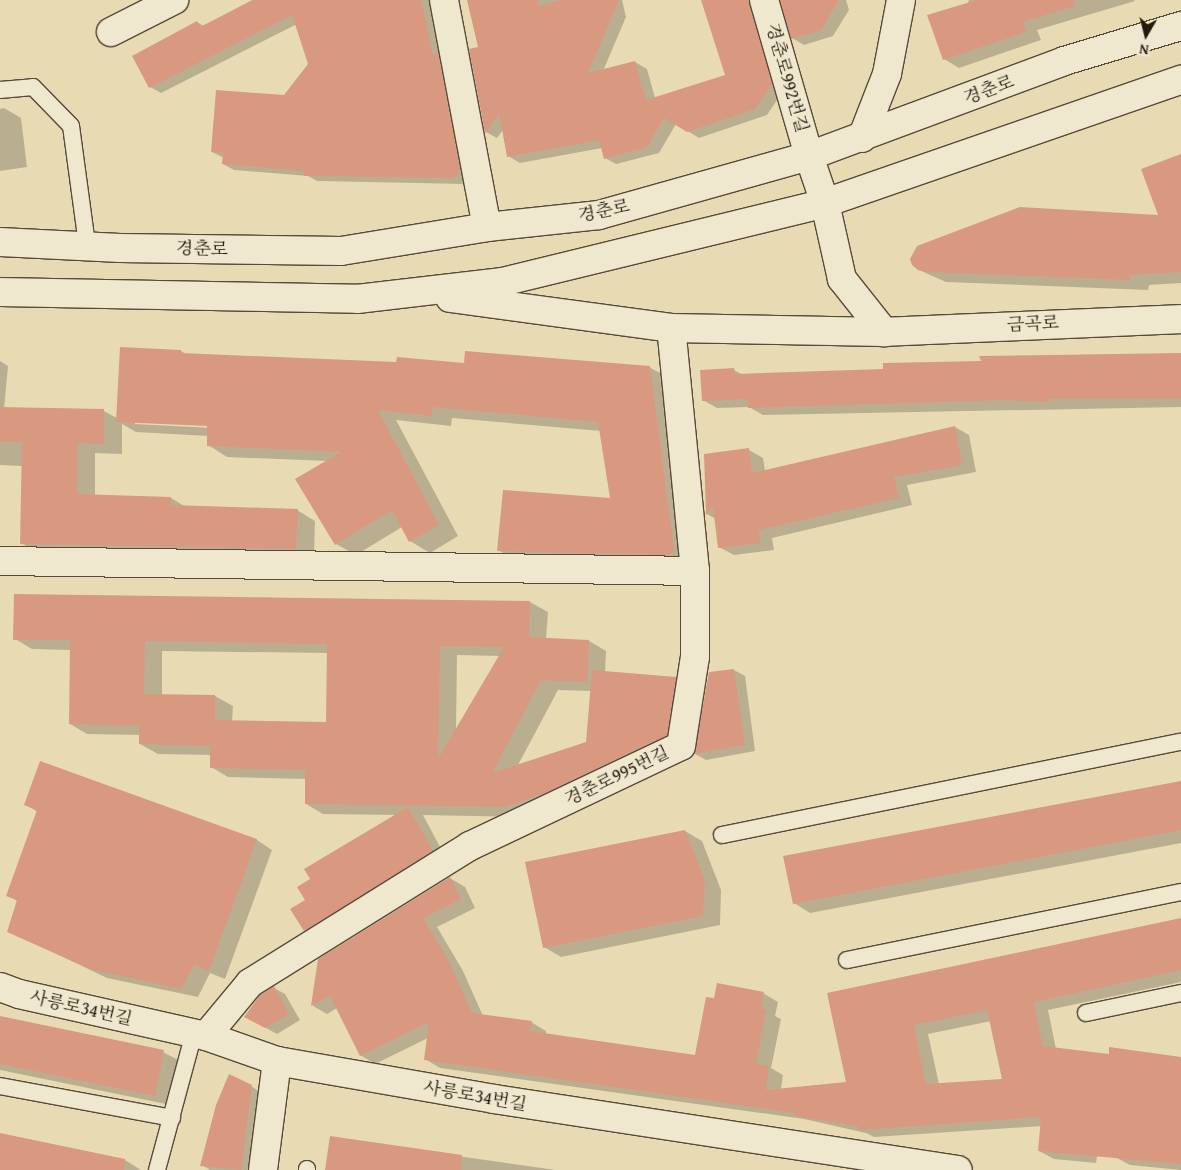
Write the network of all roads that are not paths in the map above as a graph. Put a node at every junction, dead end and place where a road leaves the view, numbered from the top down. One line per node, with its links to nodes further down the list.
1 (174, 0): 6 (street)
2 (444, 0): 12 (street)
3 (764, 0): 10 (street, 경춘로992번길)
4 (901, 0): 9 (street)
5 (1181, 26): 9 (street, 경춘로)
6 (111, 32)
7 (1181, 80): 11 (street)
8 (0, 90): 14 (lane)
9 (862, 138): 10 (street, 경춘로)
10 (809, 156): 11 (street, 경춘로992번길); 12 (street, 경춘로)
11 (825, 203): 16 (street); 19 (street, 경춘로992번길)
12 (487, 227): 14 (street, 경춘로)
13 (0, 242): 14 (street, 경춘로)
14 (87, 245)
15 (0, 292): 16 (street)
16 (412, 293): 18 (street, 금곡로)
17 (1181, 319): 19 (street, 금곡로)
18 (671, 328): 19 (street, 금곡로); 21 (street, 경춘로995번길)
19 (884, 332)
20 (0, 561): 21 (street)
21 (695, 571): 29 (street, 경춘로995번길)
22 (1181, 742): 23 (lane)
23 (722, 835)
24 (1181, 892): 25 (lane)
25 (847, 960)
26 (0, 987): 29 (street, 사릉로34번길)
27 (1181, 993): 28 (lane)
28 (1086, 1013)
29 (200, 1035): 30 (street, 사릉로34번길); 32 (lane)
30 (277, 1061): 34 (street); 35 (street, 사릉로34번길)
31 (0, 1086): 32 (lane)
32 (172, 1118): 33 (lane)
33 (158, 1170)
34 (263, 1170)
35 (958, 1170)

